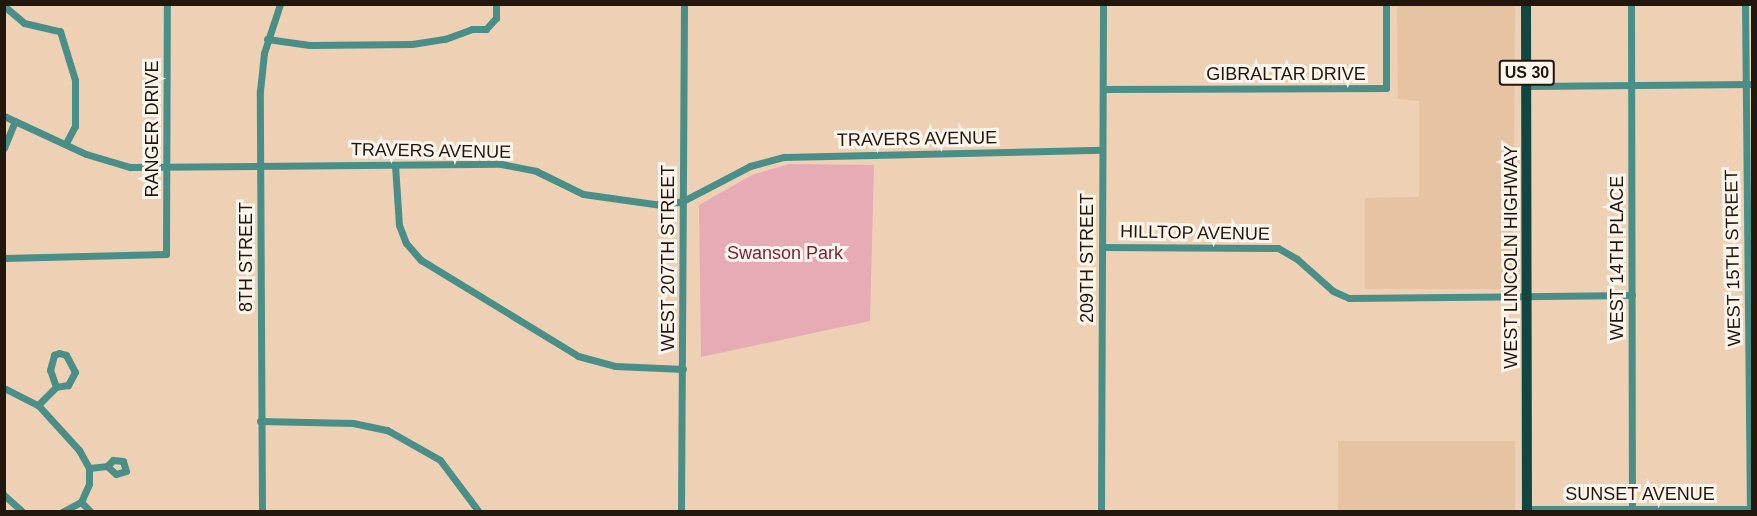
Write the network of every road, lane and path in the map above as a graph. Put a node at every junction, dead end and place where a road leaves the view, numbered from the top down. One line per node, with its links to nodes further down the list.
1 (167, 4): 23 (street, RANGER DRIVE)
2 (280, 4): 11 (street, 8TH STREET)
3 (496, 4): 11 (street)
4 (684, 4): 24 (street, WEST 207TH STREET)
5 (1103, 4): 15 (street, 209TH STREET)
6 (1386, 4): 15 (street, GIBRALTAR DRIVE)
7 (1526, 4): 14 (main road, WEST LINCOLN HIGHWAY / US 30)
8 (1631, 4): 13 (street, WEST 14TH PLACE)
9 (1745, 4): 12 (street, WEST 15TH STREET)
10 (4, 6): 18 (street)
11 (267, 39): 22 (street, 8TH STREET)
12 (1749, 84): 13 (street); 29 (street, WEST 15TH STREET)
13 (1631, 85): 14 (street); 27 (street, WEST 14TH PLACE)
14 (1527, 86): 28 (main road, WEST LINCOLN HIGHWAY / US 30)
15 (1103, 89): 20 (street, 209TH STREET)
16 (4, 116): 17 (street, TRAVERS AVENUE)
17 (15, 121): 18 (street, TRAVERS AVENUE); 19 (street)
18 (66, 143): 23 (street, TRAVERS AVENUE)
19 (4, 148)
20 (1102, 150): 24 (street, TRAVERS AVENUE); 25 (street, 209TH STREET)
21 (395, 165): 22 (street, TRAVERS AVENUE); 24 (street, TRAVERS AVENUE); 30 (street)
22 (260, 166): 23 (street, TRAVERS AVENUE); 34 (street, 8TH STREET)
23 (167, 168): 26 (street, RANGER DRIVE)
24 (683, 201): 30 (street, WEST 207TH STREET)
25 (1102, 247): 28 (street, HILLTOP AVENUE); 48 (street, 209TH STREET)
26 (4, 258)
27 (1632, 296): 28 (street, HILLTOP AVENUE); 39 (street, WEST 14TH PLACE)
28 (1527, 297): 41 (main road, WEST LINCOLN HIGHWAY / US 30)
29 (1750, 298): 40 (street, WEST 15TH STREET)
30 (683, 369): 47 (street, WEST 207TH STREET)
31 (56, 387): 31 (street); 33 (street)
32 (4, 388): 33 (street)
33 (38, 405): 36 (street)
34 (261, 421): 45 (street, 8TH STREET); 46 (street)
35 (107, 466): 36 (street)
36 (89, 468): 38 (street)
37 (4, 495): 42 (street)
38 (81, 502): 43 (street); 44 (street)
39 (1632, 510): 40 (street, SUNSET AVENUE); 41 (street, SUNSET AVENUE)
40 (1751, 510)
41 (1528, 511)
42 (23, 512)
43 (62, 512)
44 (91, 512)
45 (262, 512)
46 (479, 512)
47 (681, 512)
48 (1101, 512)

